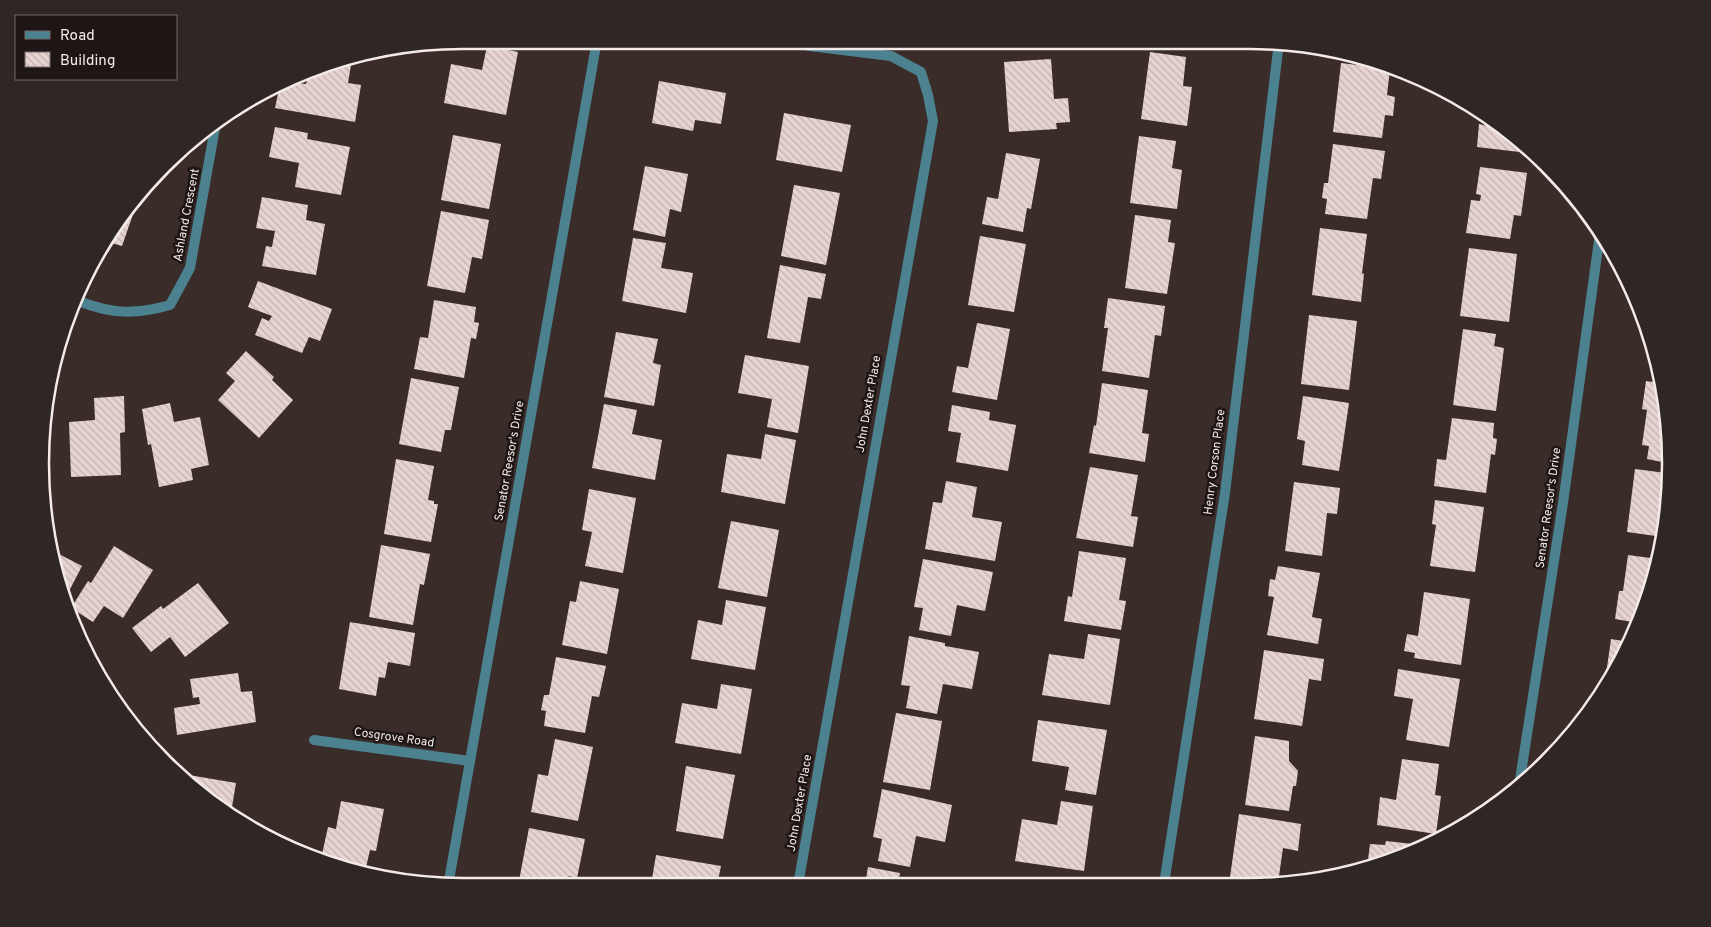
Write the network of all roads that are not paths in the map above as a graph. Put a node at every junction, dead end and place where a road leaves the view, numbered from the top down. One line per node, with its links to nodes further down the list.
1 (595, 49): 8 (street, Senator Reesor's Drive)
2 (834, 49): 11 (street, John Dexter Place)
3 (1278, 50): 12 (street, Henry Corson Place)
4 (214, 132): 6 (street, Ashland Crescent)
5 (1599, 243): 9 (street, Senator Reesor's Drive)
6 (81, 302)
7 (314, 740): 8 (street, Cosgrove Road)
8 (470, 761): 10 (street, Senator Reesor's Drive)
9 (1521, 775)
10 (449, 877)
11 (799, 878)
12 (1165, 878)

